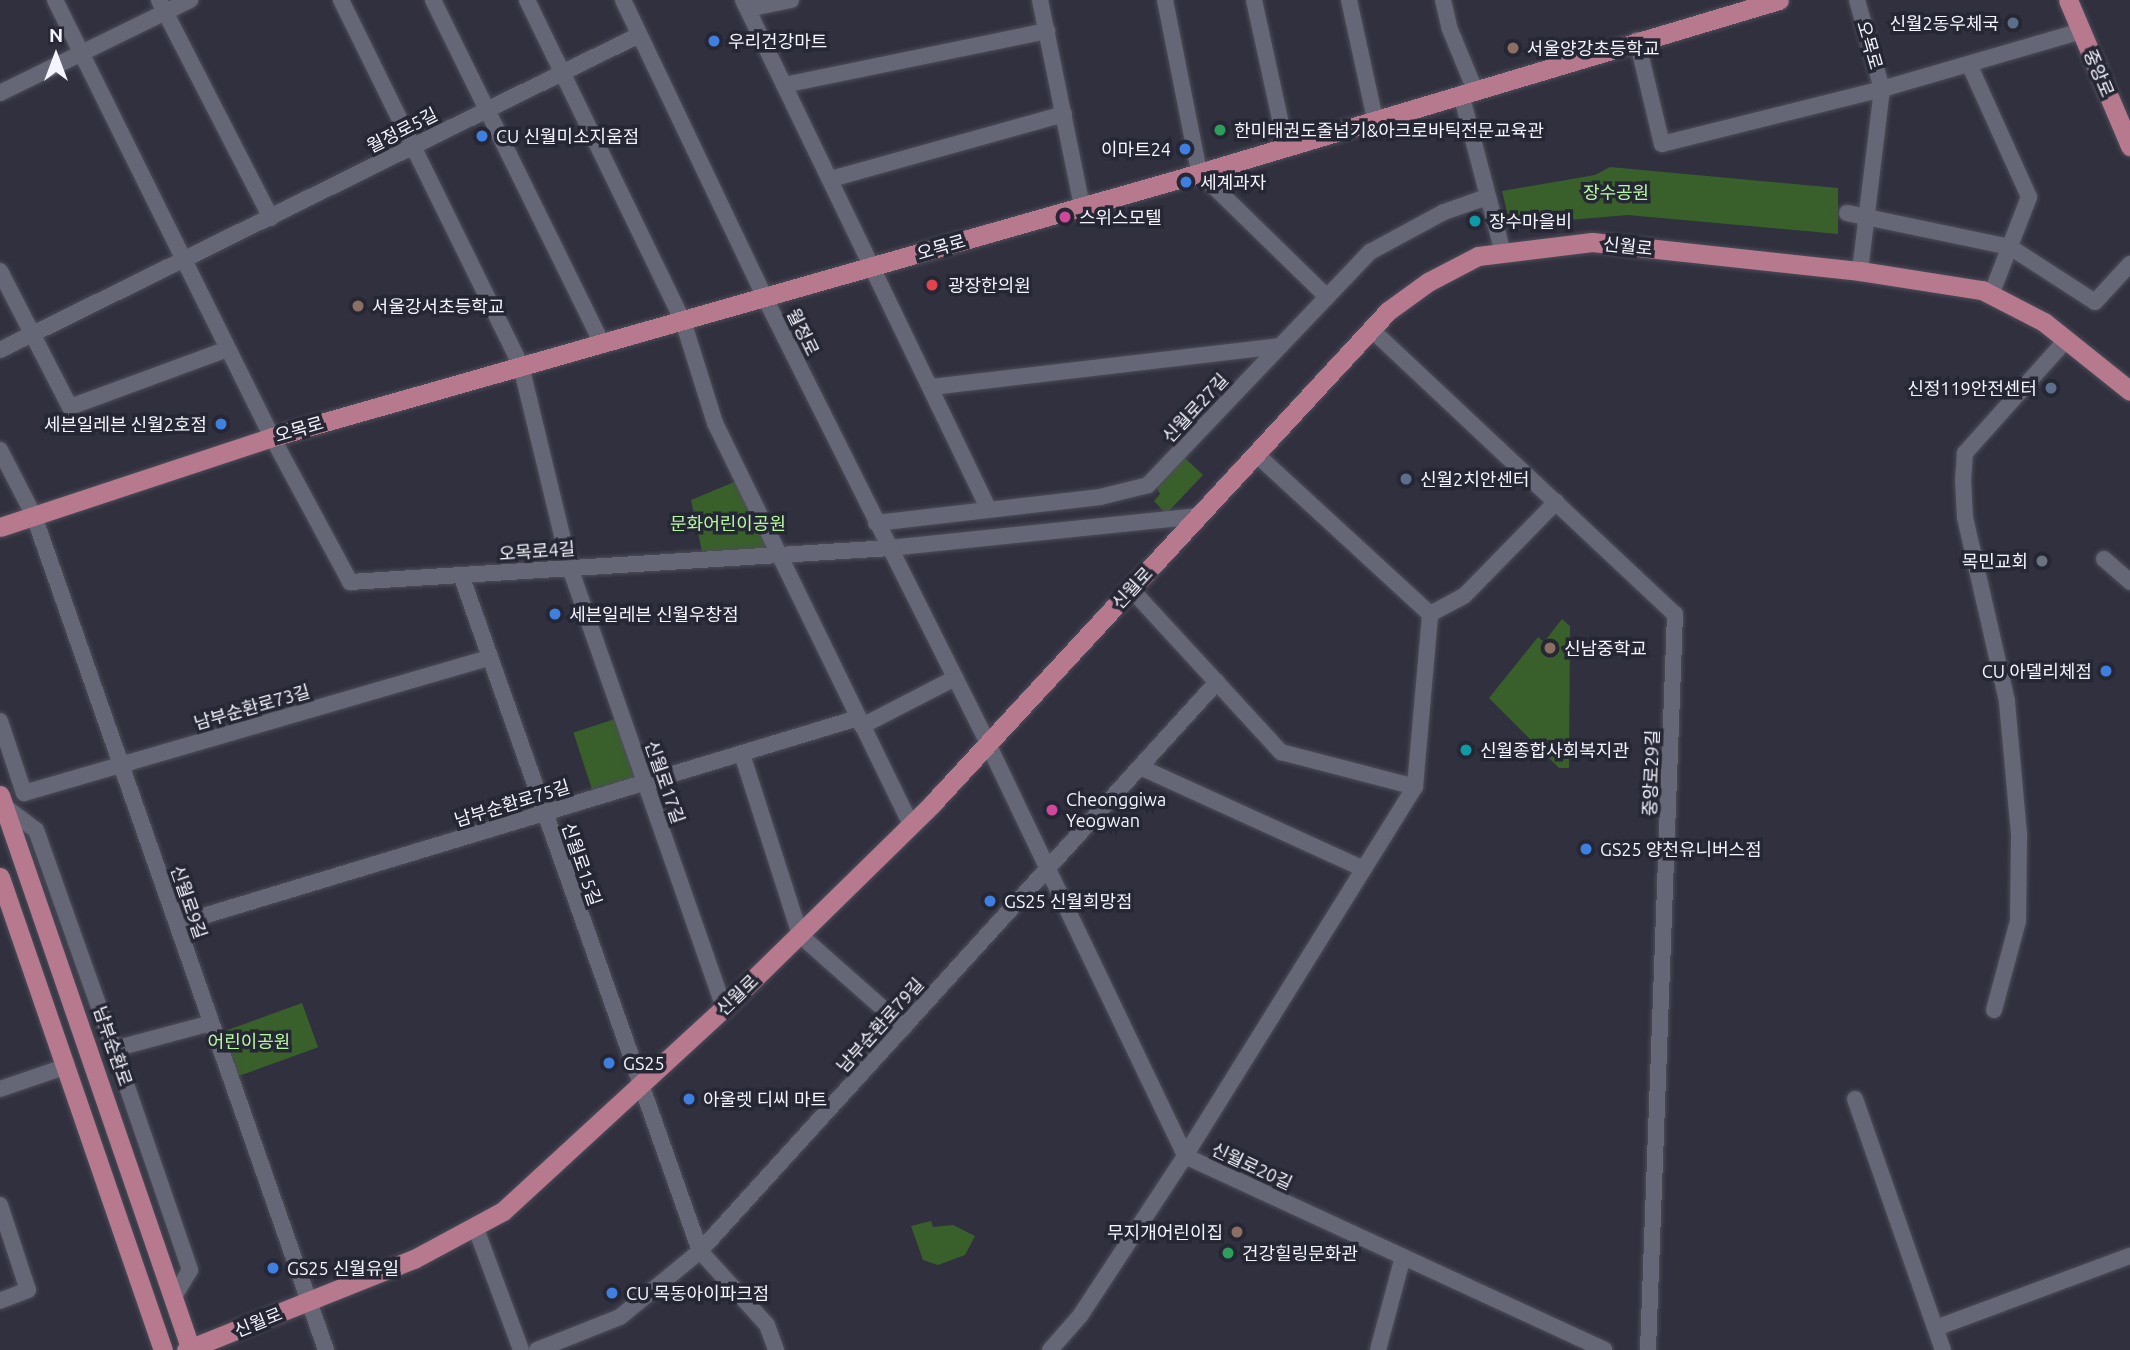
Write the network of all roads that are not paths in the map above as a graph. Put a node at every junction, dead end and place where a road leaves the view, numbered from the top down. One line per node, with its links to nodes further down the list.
1 (55, 0): 23 (street)
2 (190, 0): 18 (street)
3 (341, 0): 33 (street, 신월로17길)
4 (433, 0): 30 (street)
5 (527, 0): 25 (street)
6 (623, 0): 21 (street, 월정로)
7 (791, 0): 16 (street)
8 (1040, 0): 19 (street)
9 (1165, 0): 36 (street)
10 (1254, 0): 35 (street)
11 (1349, 0): 32 (street)
12 (1443, 0): 28 (street)
13 (1779, 0): 17 (main road, 오목로)
14 (1857, 0): 27 (street, 오목로)
15 (2068, 0): 20 (main road, 중앙로)
16 (746, 5): 26 (street)
17 (1735, 5): 22 (main road, 오목로)
18 (162, 6): 23 (street); 42 (street)
19 (1048, 31): 26 (street); 31 (street)
20 (2081, 31): 24 (street); 34 (main road, 중앙로)
21 (639, 34): 25 (street, 월정로5길); 52 (street, 월정로)
22 (1637, 40): 27 (street); 28 (main road, 오목로)
23 (82, 53): 29 (street); 45 (street)
24 (1969, 64): 27 (street); 43 (street)
25 (563, 72): 30 (street, 월정로5길); 53 (street)
26 (784, 85): 37 (street)
27 (1882, 89): 41 (street)
28 (1468, 92): 32 (main road, 오목로); 38 (street)
29 (0, 93)
30 (488, 109): 33 (street, 월정로5길); 57 (street)
31 (1064, 114): 37 (street); 39 (street)
32 (1375, 119): 35 (main road, 오목로)
33 (414, 145): 42 (street, 월정로5길); 61 (street, 신월로17길)
34 (2130, 146)
35 (1286, 147): 36 (main road, 오목로)
36 (1199, 172): 39 (main road, 오목로); 51 (street)
37 (831, 179): 47 (street)
38 (1488, 197): 44 (street); 51 (street, 신월로27길)
39 (1082, 206): 47 (main road, 오목로)
40 (1847, 213): 41 (street)
41 (1867, 215): 43 (street); 49 (street)
42 (271, 218): 45 (street, 월정로5길)
43 (2010, 247): 46 (street); 50 (street)
44 (1503, 253): 49 (main road, 신월로); 54 (main road, 신월로)
45 (183, 261): 55 (street, 월정로5길); 59 (street)
46 (2130, 264)
47 (874, 266): 52 (main road, 오목로); 62 (street)
48 (0, 271): 55 (street)
49 (1860, 271): 50 (main road, 신월로)
50 (1991, 295): 56 (main road, 신월로)
51 (1327, 297): 58 (street, 신월로27길)
52 (765, 298): 53 (main road, 오목로); 71 (street, 월정로)
53 (683, 321): 57 (main road, 오목로); 74 (street)
54 (1371, 329): 66 (main road, 신월로); 67 (street, 중앙로29길)
55 (32, 335): 59 (street); 60 (street, 월정로5길)
56 (2066, 340): 63 (main road, 신월로); 101 (street)
57 (602, 343): 61 (main road, 오목로)
58 (1280, 346): 62 (street); 68 (street, 신월로27길)
59 (228, 349): 64 (street)
60 (0, 350)
61 (521, 366): 64 (main road, 오목로); 76 (street, 신월로17길)
62 (931, 387): 68 (street)
63 (2130, 391)
64 (272, 437): 69 (main road, 오목로); 77 (street, 오목로4길)
65 (0, 450): 69 (street, 신월로9길)
66 (1255, 454): 70 (main road, 신월로); 80 (street)
67 (1556, 502): 80 (street); 128 (street, 중앙로29길)
68 (988, 508): 71 (street, 신월로27길)
69 (34, 516): 72 (main road, 오목로); 88 (street, 신월로9길)
70 (1198, 516): 73 (street); 79 (main road, 신월로)
71 (876, 523): 73 (street, 월정로)
72 (0, 527)
73 (890, 548): 74 (street, 오목로4길); 82 (street, 월정로)
74 (779, 555): 76 (street, 오목로4길); 85 (street)
75 (2104, 559): 78 (street)
76 (570, 568): 77 (street, 오목로4길); 90 (street, 신월로17길)
77 (461, 575): 81 (street, 신월로15길)
78 (2130, 582)
79 (1131, 589): 83 (street); 86 (main road, 신월로)
80 (1430, 614): 91 (street)
81 (490, 658): 88 (street, 남부순환로73길); 93 (street, 신월로15길)
82 (955, 678): 85 (street); 86 (street, 월정로)
83 (1217, 682): 89 (street, 남부순환로79길); 91 (street)
84 (0, 720): 88 (street, 남부순환로73길)
85 (860, 722): 87 (street, 남부순환로75길); 94 (street)
86 (988, 744): 94 (main road, 신월로); 95 (street, 신월로20길)
87 (742, 754): 90 (street, 남부순환로75길); 99 (street)
88 (121, 765): 98 (street, 신월로9길)
89 (1140, 767): 95 (street, 남부순환로79길); 96 (street)
90 (646, 784): 93 (street, 남부순환로75길); 100 (street, 신월로17길)
91 (1415, 787): 96 (street)
92 (2, 800): 104 (street, 남부순환로); 115 (main road, 남부순환로)
93 (544, 813): 98 (street, 남부순환로75길); 106 (street, 신월로15길)
94 (911, 825): 99 (main road, 신월로)
95 (1048, 869): 103 (street, 남부순환로79길); 109 (street, 신월로20길)
96 (1364, 869): 109 (street)
97 (0, 877): 105 (main road)
98 (177, 925): 102 (street, 신월로9길)
99 (800, 935): 100 (main road, 신월로); 103 (street)
100 (724, 1008): 106 (main road, 신월로)
101 (1994, 1010)
102 (211, 1023): 104 (street); 117 (street, 신월로9길)
103 (904, 1027): 112 (street, 남부순환로79길)
104 (114, 1049): 115 (street, 남부순환로)
105 (67, 1066): 107 (street); 120 (main road)
106 (639, 1086): 111 (main road, 신월로); 112 (street, 신월로15길)
107 (0, 1089)
108 (1856, 1099): 118 (street)
109 (1185, 1156): 114 (street, 신월로20길); 125 (street)
110 (0, 1205): 116 (street)
111 (475, 1226): 117 (main road, 신월로); 122 (street)
112 (700, 1251): 123 (street, 남부순환로79길); 124 (street)
113 (2130, 1256): 118 (street)
114 (1403, 1257): 126 (street); 127 (street, 신월로20길)
115 (173, 1297): 119 (main road, 남부순환로)
116 (0, 1301)
117 (309, 1301): 119 (main road, 신월로); 121 (street, 신월로9길)
118 (1936, 1328): 129 (street)
119 (189, 1349)
120 (163, 1350)
121 (326, 1350)
122 (521, 1350)
123 (537, 1350)
124 (776, 1350)
125 (1050, 1350)
126 (1378, 1350)
127 (1604, 1350)
128 (1648, 1350)
129 (1943, 1350)

